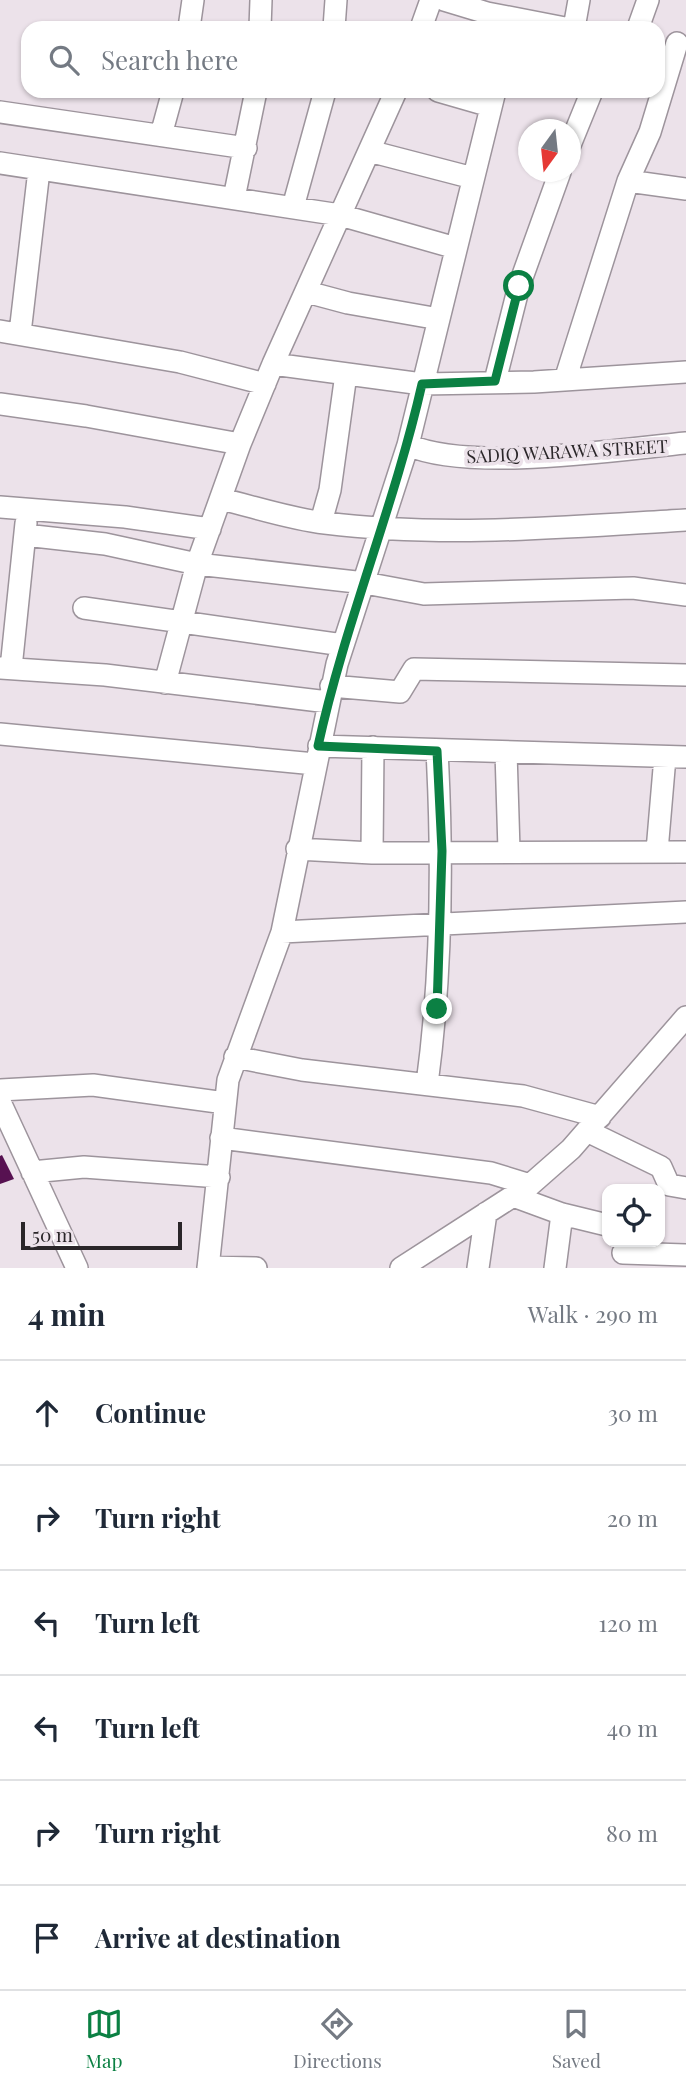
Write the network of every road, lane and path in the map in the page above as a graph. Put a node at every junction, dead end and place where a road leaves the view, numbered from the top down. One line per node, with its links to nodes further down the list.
1 (193, 0): 9 (street)
2 (261, 0): 10 (street)
3 (337, 0): 11 (street)
4 (431, 0): 12 (street)
5 (444, 0): 8 (street)
6 (579, 0): 14 (street)
7 (648, 0): 15 (street)
8 (489, 6): 13 (street)
9 (190, 21)
10 (260, 21)
11 (335, 21)
12 (424, 21)
13 (513, 21)
14 (575, 21)
15 (640, 21)
16 (674, 42): 17 (street)
17 (665, 76)
18 (171, 98): 27 (street)
19 (252, 98): 28 (street)
20 (323, 98): 37 (street)
21 (393, 98): 29 (street)
22 (589, 98): 26 (street)
23 (659, 98): 33 (street)
24 (492, 99): 32 (street)
25 (5, 118): 27 (street)
26 (581, 119)
27 (161, 135): 28 (street)
28 (246, 148): 36 (street)
29 (369, 151): 32 (street); 38 (street)
30 (0, 163): 31 (street)
31 (39, 170): 36 (street); 42 (street)
32 (473, 178): 39 (street)
33 (628, 181): 35 (street); 46 (street)
34 (556, 182): 47 (street)
35 (686, 188)
36 (234, 198): 37 (street)
37 (293, 207): 38 (street)
38 (340, 215): 39 (street); 40 (street)
39 (456, 248): 41 (street)
40 (307, 292): 41 (street); 44 (street)
41 (439, 319): 48 (street)
42 (10, 332): 44 (street)
43 (686, 372): 46 (street)
44 (269, 374): 45 (street); 51 (street)
45 (345, 374): 48 (street); 57 (street)
46 (565, 380): 47 (street)
47 (495, 381): 48 (street)
48 (422, 384): 52 (street)
49 (0, 404): 51 (street)
50 (686, 443): 52 (street, SADIQ WARAWA STREET)
51 (240, 444): 53 (street)
52 (408, 445): 58 (street)
53 (221, 499): 57 (street); 59 (street)
54 (0, 507): 55 (street)
55 (28, 507): 59 (street); 60 (street)
56 (686, 520): 58 (street)
57 (321, 522): 58 (street)
58 (384, 526): 62 (street)
59 (209, 529): 61 (street)
60 (24, 535): 61 (street); 65 (street)
61 (197, 564): 62 (street); 66 (street)
62 (365, 583): 63 (street); 67 (street)
63 (686, 595)
64 (84, 608): 66 (street)
65 (8, 612): 68 (street)
66 (180, 622): 67 (street); 70 (street)
67 (343, 645): 71 (street)
68 (5, 668): 70 (street)
69 (686, 675): 71 (street)
70 (165, 683): 71 (street)
71 (330, 694): 76 (street)
72 (0, 734): 76 (street)
73 (373, 747): 74 (street); 76 (street); 83 (street)
74 (437, 751): 75 (street); 80 (street)
75 (506, 752): 77 (street); 79 (street)
76 (317, 755): 78 (street)
77 (675, 757): 81 (street)
78 (297, 849): 83 (street); 86 (street)
79 (509, 850): 80 (street); 81 (street)
80 (442, 851): 83 (street); 85 (street)
81 (657, 851): 82 (street)
82 (686, 852)
83 (372, 853)
84 (686, 912): 85 (street)
85 (439, 923): 86 (street); 89 (street)
86 (282, 932): 88 (street)
87 (686, 1017): 93 (street)
88 (235, 1057): 89 (street); 92 (street)
89 (426, 1084): 93 (street)
90 (0, 1090): 92 (street)
91 (0, 1102): 95 (street)
92 (225, 1103): 94 (street)
93 (594, 1124): 97 (street); 98 (street)
94 (221, 1138): 96 (street); 98 (street)
95 (32, 1172): 96 (street); 105 (street)
96 (219, 1177): 106 (street)
97 (686, 1188)
98 (522, 1191): 99 (street); 100 (street)
99 (486, 1213): 104 (street); 109 (street)
100 (562, 1214): 101 (street); 110 (street)
101 (602, 1224)
102 (622, 1254): 103 (street)
103 (686, 1255)
104 (423, 1261): 108 (street)
105 (77, 1268)
106 (208, 1268): 107 (street)
107 (256, 1268)
108 (401, 1268)
109 (478, 1268)
110 (555, 1268)

